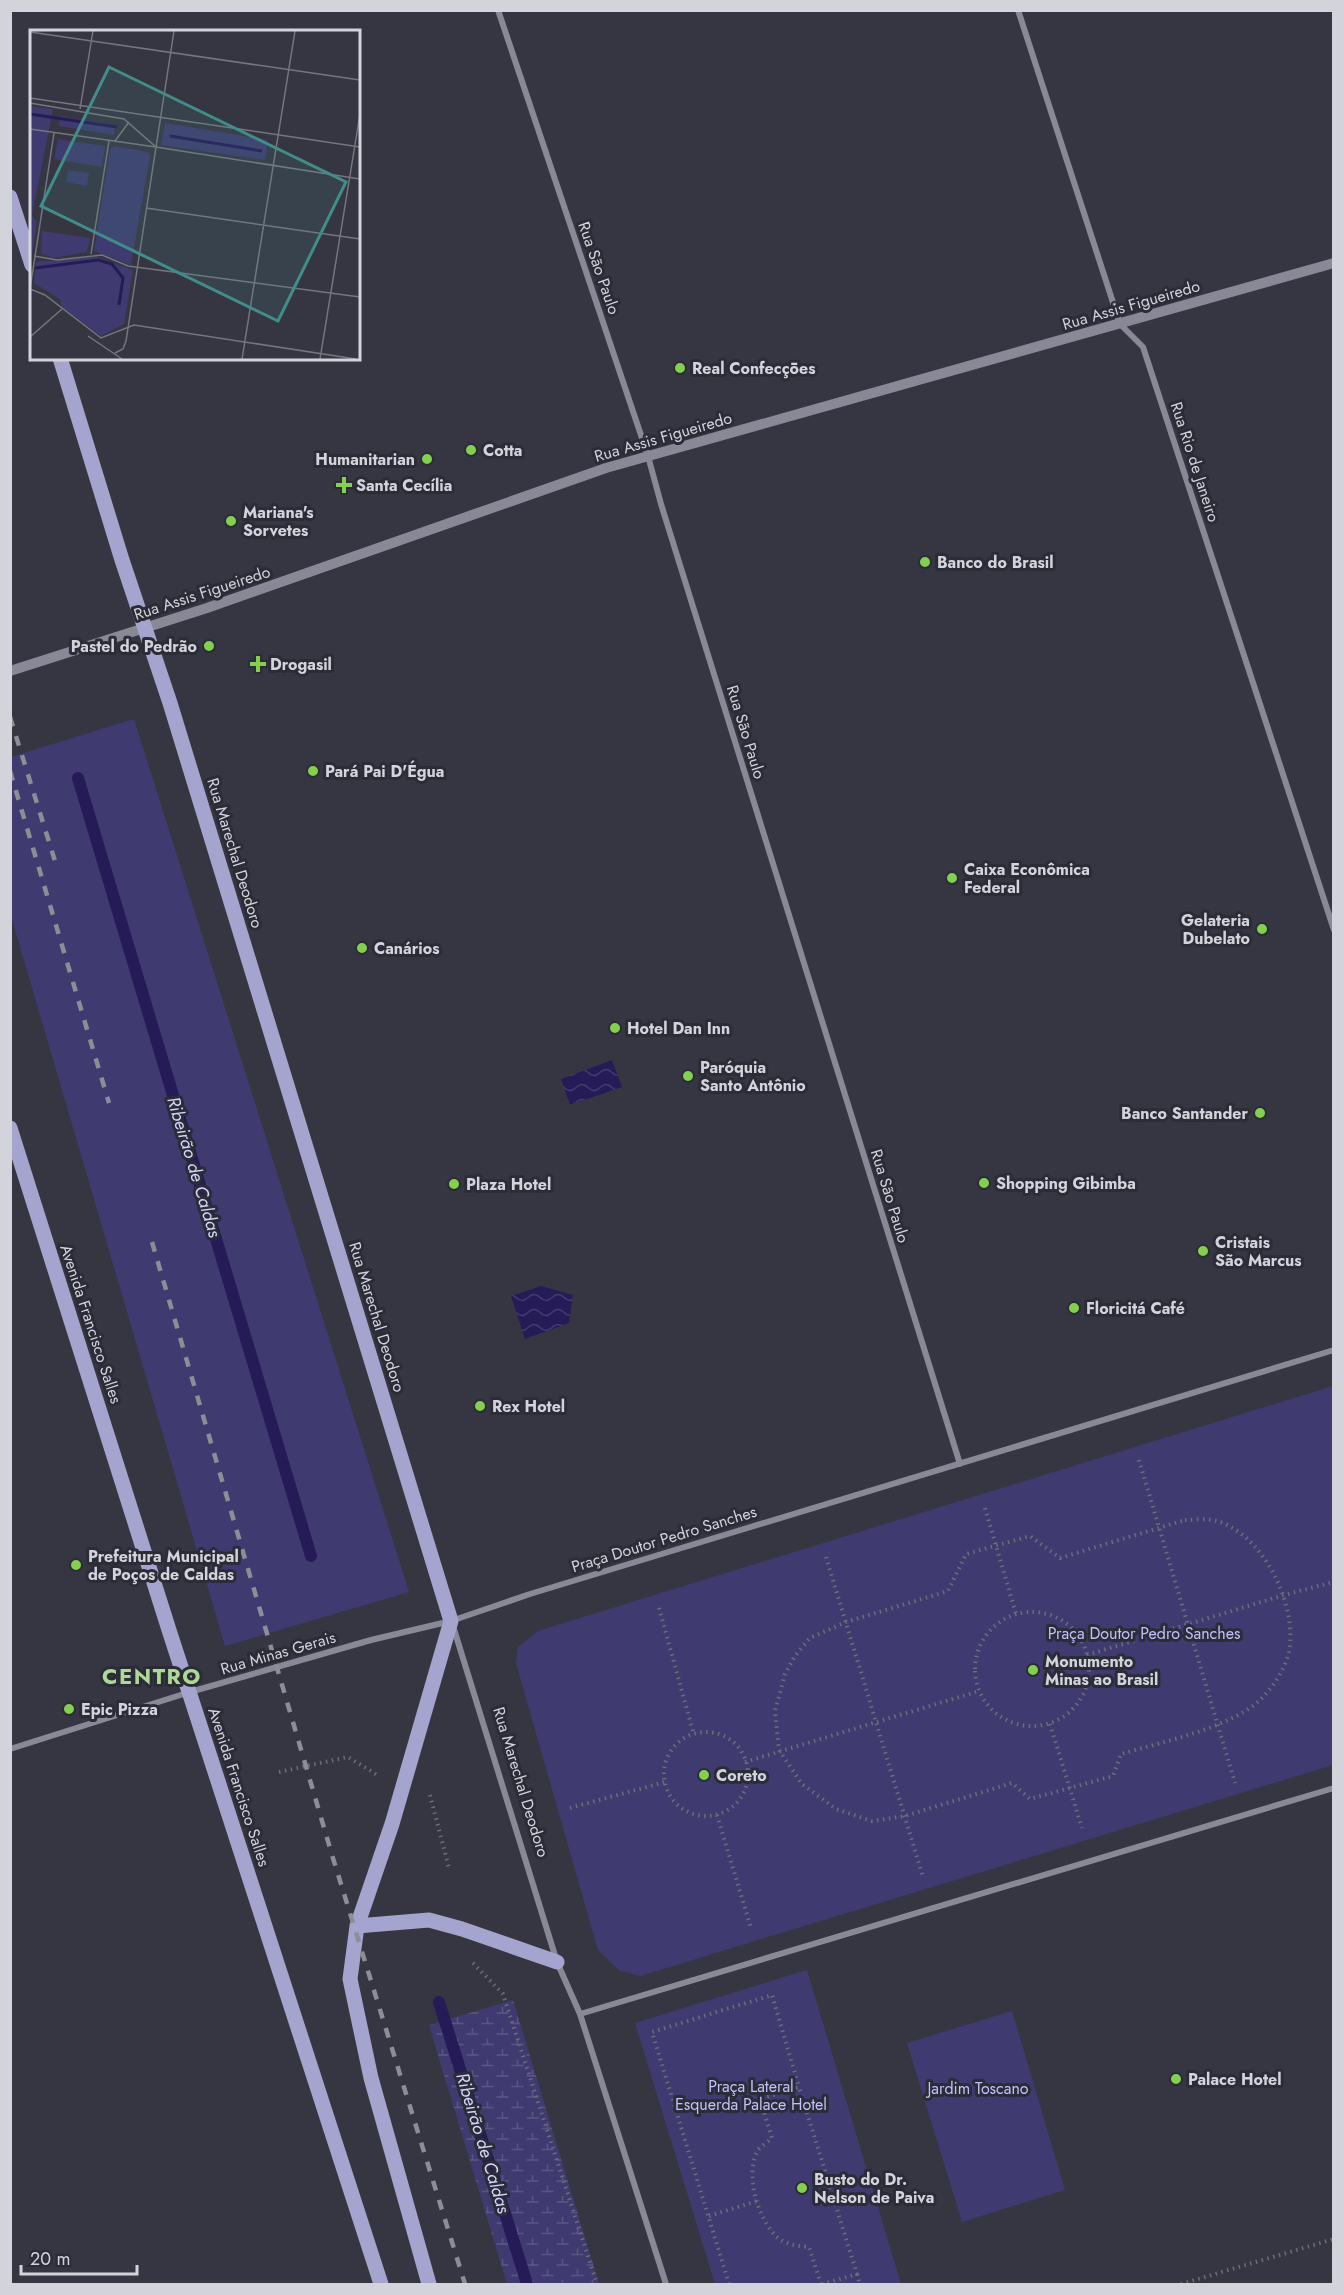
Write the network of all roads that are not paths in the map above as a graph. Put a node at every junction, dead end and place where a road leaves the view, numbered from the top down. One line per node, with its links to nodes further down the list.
1 (498, 10): 8 (street, Rua São Paulo)
2 (1018, 10): 6 (street, Rua Rio de Janeiro)
3 (10, 197): 4 (main road)
4 (30, 259)
5 (1334, 263): 6 (street, Rua Assis Figueiredo)
6 (1120, 324): 8 (street, Rua Assis Figueiredo); 11 (street, Rua Rio de Janeiro)
7 (61, 360): 9 (main road, Rua Marechal Deodoro)
8 (648, 456): 9 (street, Rua Assis Figueiredo); 14 (street, Rua São Paulo)
9 (146, 628): 10 (street, Rua Assis Figueiredo); 15 (main road, Rua Marechal Deodoro)
10 (10, 671)
11 (1334, 930)
12 (10, 1128): 16 (main road, Avenida Francisco Salles)
13 (1334, 1350): 14 (street, Praça Doutor Pedro Sanches)
14 (960, 1464): 15 (street, Praça Doutor Pedro Sanches)
15 (451, 1622): 16 (street, Rua Minas Gerais); 19 (main road); 20 (street, Rua Marechal Deodoro)
16 (190, 1692): 17 (street, Rua Minas Gerais); 22 (main road, Avenida Francisco Salles)
17 (10, 1749)
18 (1334, 1788): 21 (street)
19 (357, 1926): 20 (main road); 23 (main road)
20 (557, 1962): 21 (street, Rua Marechal Deodoro)
21 (580, 2014): 24 (street, Rua Marechal Deodoro)
22 (381, 2284)
23 (429, 2284)
24 (666, 2284)

